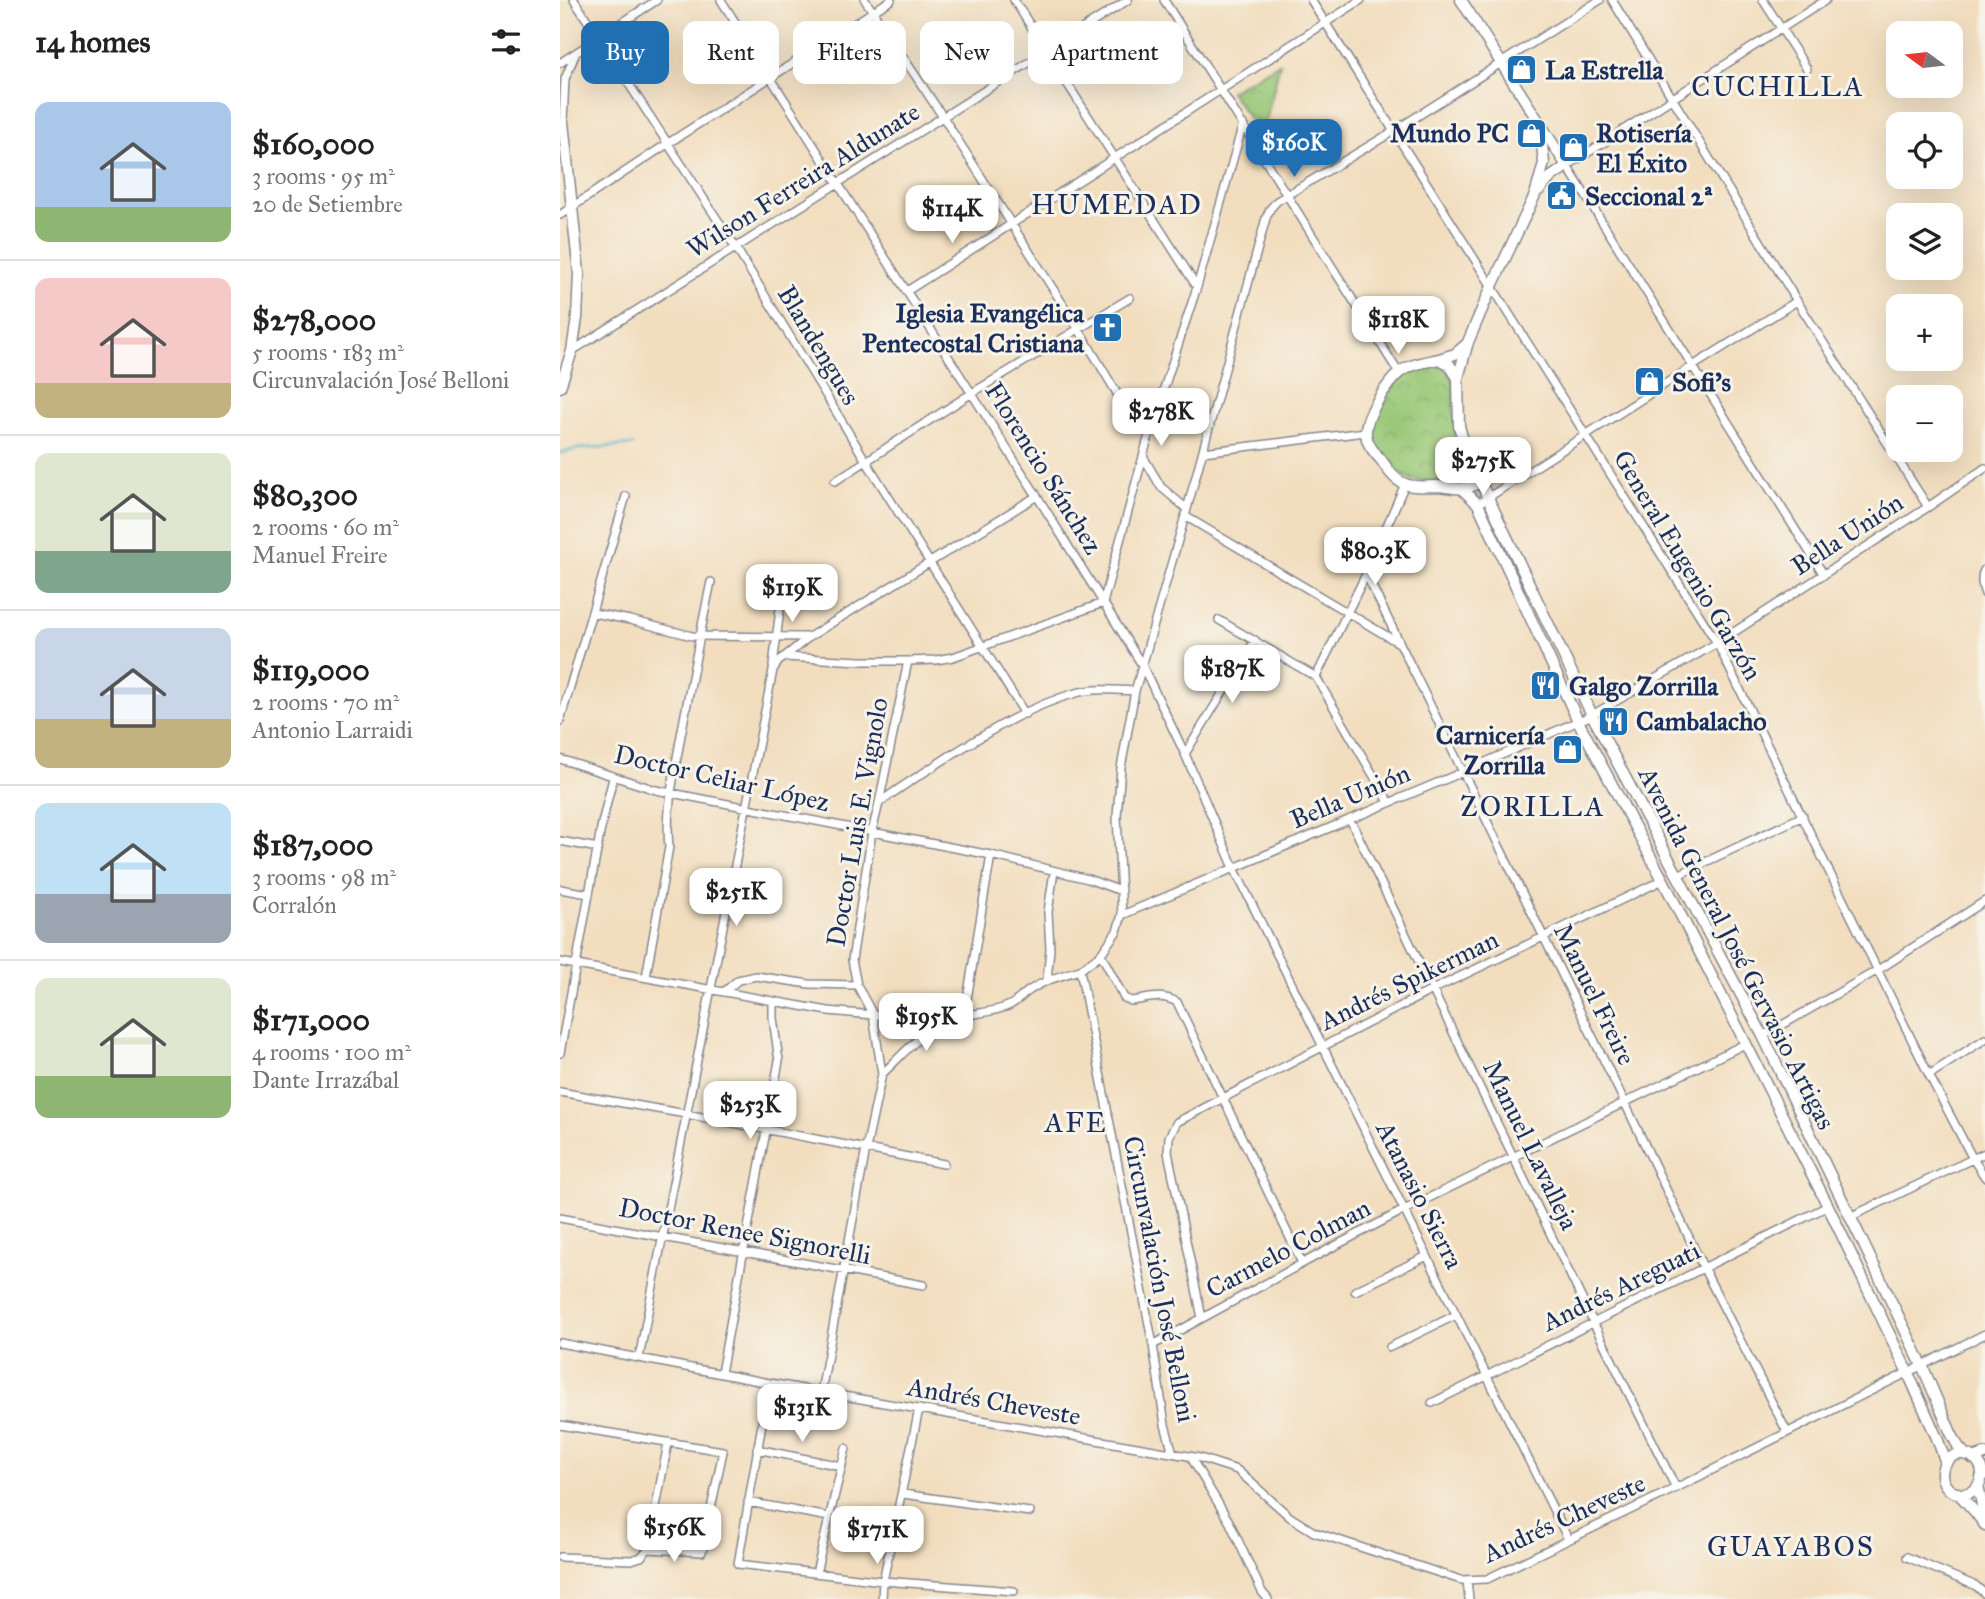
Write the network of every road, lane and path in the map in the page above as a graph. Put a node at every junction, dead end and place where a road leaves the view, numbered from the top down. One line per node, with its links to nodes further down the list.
1 (575, 0): 17 (street, Blandengues)
2 (657, 0): 18 (street)
3 (721, 0): 19 (street, Florencio Sánchez)
4 (865, 0): 16 (street)
5 (891, 0): 16 (street)
6 (1014, 0): 21 (street)
7 (1128, 0): 20 (street, Wilson Ferreira Aldunate)
8 (1164, 0): 35 (street)
9 (1311, 0): 22 (street, General Eugenio Garzón)
10 (1361, 0): 22 (street)
11 (1461, 0): 26 (main road)
12 (1600, 0): 26 (street)
13 (1612, 0): 36 (street)
14 (1763, 0): 23 (street)
15 (1826, 0): 23 (street)
16 (873, 12): 30 (street); 37 (street)
17 (588, 21)
18 (624, 21)
19 (735, 21)
20 (1095, 21)
21 (1028, 22)
22 (1325, 23): 35 (street); 41 (street, General Eugenio Garzón)
23 (1781, 28): 29 (street); 36 (street)
24 (581, 50): 25 (street)
25 (575, 54): 28 (street); 38 (street)
26 (1501, 62): 40 (main road); 41 (street)
27 (1028, 63): 37 (street, Wilson Ferreira Aldunate)
28 (560, 64)
29 (1807, 69)
30 (779, 72)
31 (628, 84): 42 (street, Blandengues)
32 (760, 84): 42 (street)
33 (775, 84): 45 (street, Florencio Sánchez)
34 (1068, 84): 43 (street)
35 (1221, 89): 39 (street); 43 (street)
36 (1672, 98): 44 (street); 56 (street)
37 (943, 117): 45 (street, Wilson Ferreira Aldunate); 50 (street)
38 (561, 120): 48 (main road)
39 (1243, 124): 46 (street); 53 (street)
40 (1541, 127): 44 (main road); 47 (main road)
41 (1394, 131): 46 (street); 52 (street, General Eugenio Garzón)
42 (667, 144): 48 (street); 51 (street, Blandengues)
43 (1115, 158): 50 (street); 53 (street)
44 (1567, 166): 47 (main road); 61 (street)
45 (839, 184): 51 (street, Wilson Ferreira Aldunate); 54 (street, Florencio Sánchez)
46 (1288, 195): 62 (street); 69 (street)
47 (1535, 195): 52 (main road, Avenida General José Gervasio Artigas)
48 (571, 208): 49 (street); 59 (main road)
49 (560, 215)
50 (1011, 223): 54 (street); 57 (street)
51 (736, 248): 59 (street, Wilson Ferreira Aldunate); 71 (street, Blandengues)
52 (1492, 285): 58 (main road, Avenida General José Gervasio Artigas); 68 (street, General Eugenio Garzón)
53 (1197, 287): 66 (street)
54 (907, 291): 65 (street, Florencio Sánchez)
55 (1130, 298): 57 (street)
56 (1797, 301): 61 (street); 81 (street)
57 (1078, 328): 65 (street); 66 (street)
58 (1468, 342): 60 (main road); 63 (main road, Avenida General José Gervasio Artigas)
59 (572, 351): 64 (main road)
60 (1439, 359): 62 (main road); 63 (main road)
61 (1693, 366): 68 (street); 86 (street)
62 (1399, 373): 67 (main road)
63 (1458, 378): 73 (main road, Avenida General José Gervasio Artigas)
64 (560, 387)
65 (972, 393): 71 (street); 77 (street, Florencio Sánchez)
66 (1150, 431): 70 (street)
67 (1365, 432): 69 (street); 75 (main road)
68 (1584, 436): 79 (street); 99 (street, General Eugenio Garzón)
69 (1203, 452): 82 (street)
70 (1144, 458): 82 (street); 90 (street)
71 (866, 461): 74 (street); 83 (street, Blandengues)
72 (1985, 468): 81 (street, Bella Unión)
73 (1478, 476): 76 (main road); 79 (main road, Avenida General José Gervasio Artigas)
74 (835, 481)
75 (1405, 484): 76 (main road); 85 (street)
76 (1462, 489): 80 (main road, Avenida General José Gervasio Artigas)
77 (1037, 495): 83 (street); 90 (street, Florencio Sánchez)
78 (626, 496): 91 (street)
79 (1489, 497): 80 (street); 108 (main road, Avenida General José Gervasio Artigas)
80 (1478, 504): 110 (main road, Avenida General José Gervasio Artigas)
81 (1928, 507): 86 (street, Bella Unión)
82 (1186, 513): 92 (street); 103 (street)
83 (929, 562): 96 (street); 100 (street, Blandengues)
84 (1985, 569): 89 (street)
85 (1366, 575): 92 (street); 98 (street, Manuel Freire)
86 (1824, 575): 99 (street, Bella Unión)
87 (784, 576): 95 (street)
88 (711, 582): 94 (street)
89 (1985, 594)
90 (1103, 603): 100 (street); 103 (street, Florencio Sánchez)
91 (593, 613): 94 (street); 109 (street)
92 (1347, 613): 98 (street); 105 (street)
93 (1219, 620): 97 (street)
94 (699, 636): 95 (street); 115 (street)
95 (776, 637): 96 (street); 104 (street)
96 (809, 638): 101 (street)
97 (1255, 640): 105 (street); 111 (street)
98 (1397, 642): 113 (street, Manuel Freire)
99 (1717, 643): 108 (street, Bella Unión); 119 (street, General Eugenio Garzón)
100 (982, 645): 102 (street); 107 (street, Blandengues)
101 (784, 657): 102 (street); 104 (street)
102 (908, 661): 117 (street, Doctor Luis E. Vignolo)
103 (1142, 665): 106 (street); 111 (street, Florencio Sánchez)
104 (773, 670): 118 (street)
105 (1316, 677): 116 (street)
106 (1135, 691): 107 (street); 130 (street)
107 (1025, 714): 117 (street)
108 (1592, 715): 110 (street, Bella Unión); 127 (main road, Avenida General José Gervasio Artigas)
109 (560, 721)
110 (1578, 722): 113 (street, Bella Unión); 128 (main road, Avenida General José Gervasio Artigas)
111 (1185, 754): 125 (street, Florencio Sánchez)
112 (560, 760): 114 (street, Doctor Celiar López)
113 (1463, 772): 116 (street, Bella Unión); 134 (street, Manuel Freire)
114 (613, 778): 115 (street, Doctor Celiar López); 123 (street)
115 (671, 793): 118 (street, Doctor Celiar López); 140 (street)
116 (1389, 802): 120 (street, Bella Unión)
117 (880, 803): 121 (street, Doctor Luis E. Vignolo)
118 (745, 808): 121 (street, Doctor Celiar López); 143 (street)
119 (1802, 816): 127 (street); 139 (street, General Eugenio Garzón)
120 (1350, 819): 125 (street, Bella Unión); 144 (street, Manuel Lavalleja)
121 (872, 832): 124 (street, Doctor Celiar López); 142 (street, Doctor Luis E. Vignolo)
122 (560, 841): 123 (street)
123 (598, 848): 131 (street)
124 (991, 855): 126 (street, Doctor Celiar López); 148 (street)
125 (1234, 868): 133 (street, Bella Unión); 152 (street, Atanasio Sierra)
126 (1054, 871): 130 (street, Doctor Celiar López); 141 (street)
127 (1678, 876): 149 (main road, Avenida General José Gervasio Artigas)
128 (1663, 880): 134 (street, Andrés Spikerman); 151 (main road, Avenida General José Gervasio Artigas)
129 (560, 888): 131 (street)
130 (1121, 891): 133 (street)
131 (589, 894): 137 (street)
132 (1985, 901): 139 (street)
133 (1122, 915): 135 (street)
134 (1544, 938): 144 (street, Andrés Spikerman); 158 (street, Manuel Freire)
135 (1101, 954): 138 (street); 157 (street)
136 (560, 962): 137 (street)
137 (576, 965): 140 (street); 153 (street)
138 (1080, 970): 141 (street); 184 (street, Circunvalación José Belloni)
139 (1878, 970): 149 (street); 155 (street, General Eugenio Garzón)
140 (646, 977): 143 (street)
141 (1047, 980): 148 (street)
142 (857, 985): 145 (street); 147 (street, Doctor Luis E. Vignolo)
143 (710, 989): 145 (street); 159 (street)
144 (1434, 989): 152 (street, Andrés Spikerman); 163 (street, Manuel Lavalleja)
145 (724, 992): 146 (street)
146 (773, 1001): 147 (street); 160 (street)
147 (873, 1015): 148 (street); 154 (street, Doctor Luis E. Vignolo)
148 (960, 1017): 154 (street)
149 (1763, 1036): 169 (main road, Avenida General José Gervasio Artigas)
150 (1985, 1039): 155 (street)
151 (1747, 1043): 158 (street, Carmelo Colman); 167 (main road, Avenida General José Gervasio Artigas)
152 (1322, 1046): 157 (street, Andrés Spikerman); 168 (street, Atanasio Sierra)
153 (560, 1053)
154 (882, 1074): 161 (street, Doctor Luis E. Vignolo)
155 (1929, 1075): 164 (street, General Eugenio Garzón)
156 (560, 1092): 159 (street)
157 (1223, 1098): 174 (street); 180 (street, Andrés Spikerman)
158 (1624, 1101): 163 (street, Carmelo Colman); 175 (street, Manuel Freire)
159 (686, 1114): 160 (street); 171 (street)
160 (766, 1130): 161 (street); 172 (street)
161 (866, 1149): 165 (street); 176 (street, Doctor Luis E. Vignolo)
162 (1985, 1153): 164 (street)
163 (1513, 1156): 168 (street, Carmelo Colman); 181 (street, Manuel Lavalleja)
164 (1973, 1158): 166 (street, General Eugenio Garzón); 169 (street)
165 (944, 1164)
166 (1985, 1177)
167 (1828, 1206): 175 (street, Andrés Areguati); 189 (main road, Avenida General José Gervasio Artigas)
168 (1404, 1210): 173 (street, Atanasio Sierra); 174 (street, Carmelo Colman)
169 (1850, 1216): 187 (main road, Avenida General José Gervasio Artigas)
170 (560, 1218): 171 (street, Doctor Renee Signorelli)
171 (662, 1237): 172 (street, Doctor Renee Signorelli); 186 (street)
172 (743, 1252): 176 (street, Doctor Renee Signorelli); 188 (street)
173 (1427, 1256): 178 (street); 179 (street, Atanasio Sierra)
174 (1303, 1263): 180 (street, Carmelo Colman)
175 (1704, 1269): 181 (street, Andrés Areguati); 196 (street, Manuel Freire)
176 (843, 1271): 177 (street, Doctor Renee Signorelli); 192 (street, Doctor Luis E. Vignolo)
177 (923, 1285)
178 (1355, 1291)
179 (1456, 1315): 185 (street); 190 (street, Atanasio Sierra)
180 (1202, 1318): 184 (street, Carmelo Colman)
181 (1594, 1324): 190 (street, Andrés Areguati); 207 (street, Manuel Lavalleja)
182 (1985, 1334): 187 (street, Andrés Cheveste)
183 (560, 1343): 186 (street, Andrés Cheveste)
184 (1153, 1345): 200 (street, Circunvalación José Belloni)
185 (1390, 1347)
186 (639, 1358): 188 (street, Andrés Cheveste)
187 (1922, 1365): 189 (street, Andrés Cheveste); 203 (main road, Avenida General José Gervasio Artigas)
188 (721, 1373): 191 (street, Andrés Cheveste)
189 (1908, 1373): 196 (street, Andrés Cheveste); 204 (main road, Avenida General José Gervasio Artigas)
190 (1486, 1376): 193 (street, Andrés Areguati); 215 (street, Atanasio Sierra)
191 (769, 1383): 192 (street, Andrés Cheveste); 199 (street)
192 (821, 1392): 194 (street, Andrés Cheveste)
193 (1432, 1403)
194 (919, 1409): 200 (street, Andrés Cheveste); 209 (street)
195 (560, 1425): 197 (street)
196 (1787, 1432): 207 (street, Andrés Cheveste)
197 (668, 1443): 216 (street); 216 (street)
198 (846, 1447): 205 (street)
199 (757, 1449): 205 (street); 210 (street)
200 (1172, 1453): 202 (street, Andrés Cheveste)
201 (1985, 1454): 203 (main road)
202 (1190, 1456): 221 (street, Andrés Cheveste); 225 (street)
203 (1970, 1456): 204 (main road); 206 (main road)
204 (1946, 1463): 208 (main road)
205 (841, 1466): 212 (street)
206 (1981, 1479): 208 (main road); 213 (main road)
207 (1676, 1488): 215 (street, Andrés Cheveste)
208 (1958, 1493): 214 (main road)
209 (903, 1494): 211 (street); 220 (street)
210 (748, 1502): 212 (street); 219 (street)
211 (1030, 1512)
212 (829, 1517): 219 (street)
213 (1985, 1520)
214 (1985, 1525)
215 (1568, 1539): 221 (street, Andrés Cheveste)
216 (648, 1549): 217 (street)
217 (560, 1557)
218 (1907, 1557): 223 (street)
219 (816, 1573): 220 (street)
220 (883, 1581): 222 (street); 224 (street)
221 (1467, 1581): 226 (street)
222 (1014, 1591)
223 (1985, 1594)
224 (882, 1599)
225 (1268, 1599)
226 (1469, 1599)

